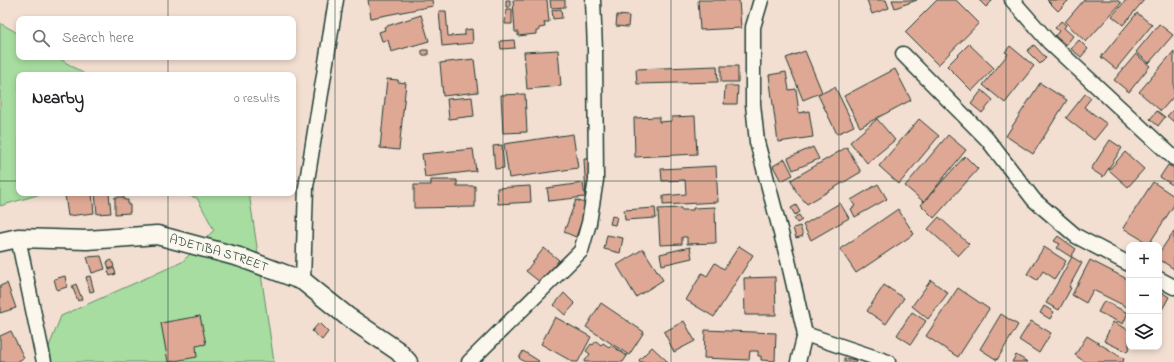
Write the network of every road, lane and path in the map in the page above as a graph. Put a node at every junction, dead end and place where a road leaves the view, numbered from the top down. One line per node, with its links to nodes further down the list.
1 (336, 0): 11 (street)
2 (593, 0): 16 (street)
3 (760, 0): 13 (street)
4 (1012, 0): 6 (street)
5 (903, 54): 9 (street)
6 (1174, 158)
7 (18, 238): 8 (street, ADETIBA STREET); 11 (street, ADETIBA STREET); 14 (street)
8 (0, 242)
9 (1126, 262)
10 (1162, 280): 12 (street)
11 (303, 281): 15 (street, ADETIBA STREET)
12 (1174, 286)
13 (805, 334): 17 (street); 18 (street)
14 (44, 362)
15 (408, 362)
16 (469, 362)
17 (798, 362)
18 (888, 362)

